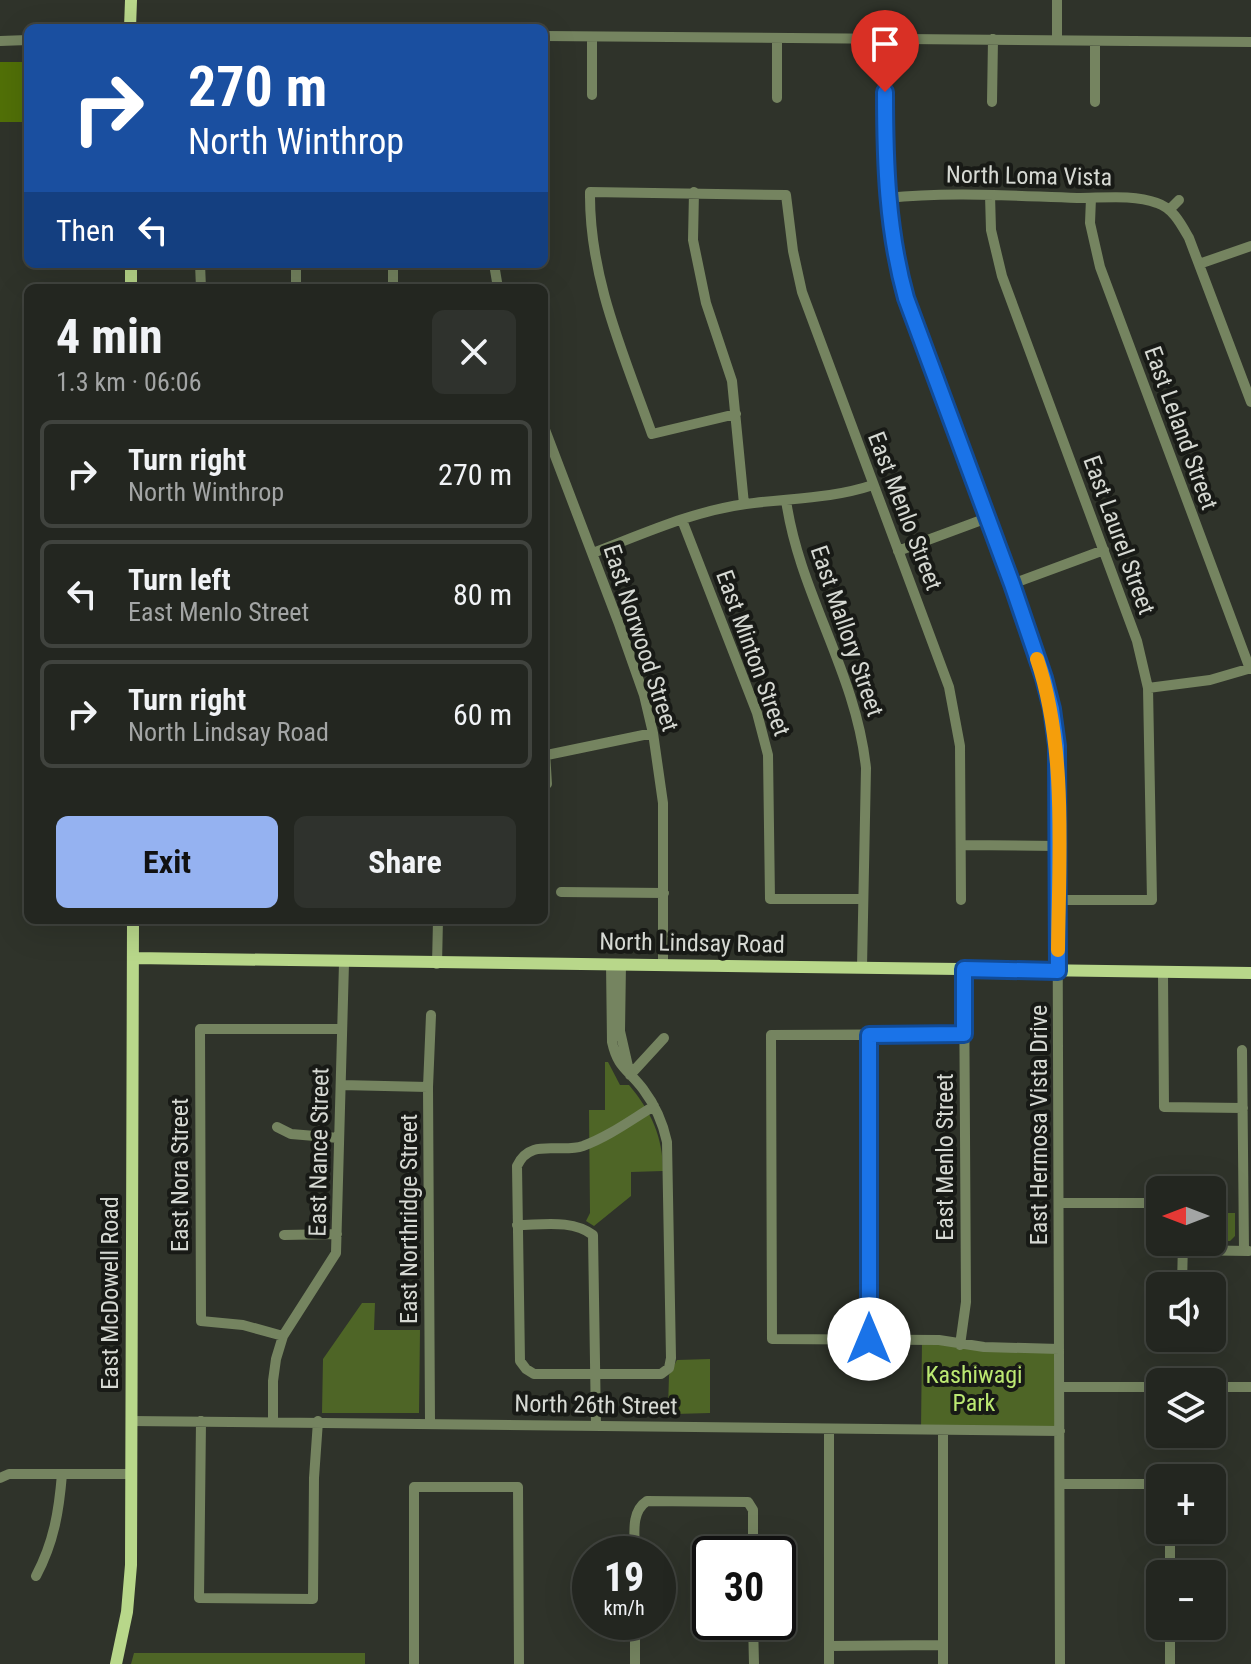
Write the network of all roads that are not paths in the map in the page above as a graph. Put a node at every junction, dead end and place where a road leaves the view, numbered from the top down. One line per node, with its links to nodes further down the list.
1 (131, 0): 3 (main road)
2 (1057, 0): 10 (street)
3 (130, 24)
4 (548, 36): 5 (street)
5 (592, 37): 6 (street); 14 (street)
6 (777, 38): 7 (street); 15 (street)
7 (885, 38): 8 (street); 20 (street, East Hermosa Vista Drive)
8 (993, 39): 10 (street); 16 (street)
9 (24, 40): 11 (street)
10 (1057, 40): 12 (street)
11 (0, 41)
12 (1095, 41): 13 (street); 17 (street)
13 (1251, 42)
14 (592, 95)
15 (777, 98)
16 (992, 102)
17 (1095, 102)
18 (694, 192): 27 (street); 27 (street); 29 (street, East Menlo Street)
19 (990, 195): 20 (street, North Loma Vista); 21 (street, North Loma Vista); 34 (street, East Laurel Street)
20 (887, 198): 32 (street, East Hermosa Vista Drive)
21 (1091, 198): 23 (street, North Loma Vista); 38 (street, East Leland Street)
22 (1179, 200): 23 (street)
23 (1169, 210): 25 (street)
24 (1251, 246): 25 (street)
25 (1199, 264): 26 (street)
26 (1251, 402)
27 (736, 414): 31 (street)
28 (549, 453): 36 (street, East Norwood Street)
29 (873, 485): 30 (street); 35 (street, East Menlo Street)
30 (786, 500): 31 (street); 46 (street, East Mallory Street)
31 (744, 504): 33 (street)
32 (987, 518): 35 (street); 37 (street, East Hermosa Vista Drive)
33 (682, 520): 36 (street); 46 (street, East Minton Street)
34 (1104, 550): 37 (street); 39 (street, East Laurel Street)
35 (898, 551): 42 (street, East Menlo Street)
36 (593, 553): 40 (street, East Norwood Street)
37 (1012, 584): 43 (street, East Hermosa Vista Drive)
38 (1250, 668): 39 (street)
39 (1148, 688): 48 (street, East Laurel Street)
40 (653, 733): 41 (street); 45 (street, East Norwood Street)
41 (548, 755)
42 (961, 845): 43 (street); 47 (street, East Menlo Street)
43 (1058, 846): 48 (street, East Hermosa Vista Drive)
44 (561, 892): 45 (street)
45 (664, 893): 55 (street, East Norwood Street)
46 (862, 899): 56 (street, East Mallory Street)
47 (961, 900)
48 (1058, 900): 58 (street, East Hermosa Vista Drive)
49 (133, 924): 51 (main road, East McDowell Road)
50 (438, 924): 53 (street)
51 (133, 958): 52 (main road, North Lindsay Road); 90 (main road, East McDowell Road)
52 (344, 963): 53 (main road, North Lindsay Road); 62 (street, East Nance Street)
53 (437, 964): 54 (main road, North Lindsay Road)
54 (616, 964): 55 (main road, North Lindsay Road); 67 (street)
55 (663, 965): 56 (main road, North Lindsay Road)
56 (862, 967): 57 (main road, North Lindsay Road)
57 (964, 969): 58 (main road, North Lindsay Road); 63 (street, East Menlo Street)
58 (1058, 971): 59 (main road, North Lindsay Road); 74 (street, East Hermosa Vista Drive)
59 (1163, 973): 60 (main road, North Lindsay Road); 71 (street)
60 (1251, 973)
61 (431, 1015): 69 (street, East Northridge Street)
62 (341, 1029): 68 (street, East Nance Street); 81 (street, East Nora Street)
63 (964, 1034): 64 (street); 83 (street, East Menlo Street)
64 (869, 1035): 82 (street); 82 (street)
65 (664, 1038): 67 (street)
66 (1242, 1050): 71 (street)
67 (630, 1075): 70 (street)
68 (341, 1085): 69 (street); 73 (street, East Nance Street)
69 (428, 1087): 94 (street, East Northridge Street)
70 (654, 1106): 76 (street); 85 (street)
71 (1243, 1108): 80 (street)
72 (277, 1127): 73 (street)
73 (339, 1138): 77 (street, East Nance Street)
74 (1060, 1203): 75 (street); 84 (street, East Hermosa Vista Drive)
75 (1146, 1203)
76 (517, 1225): 85 (street); 85 (street)
77 (337, 1234): 78 (street); 81 (street, East Nance Street)
78 (284, 1235)
79 (1226, 1249): 80 (street)
80 (1248, 1251)
81 (283, 1336): 93 (street, East Nance Street)
82 (869, 1339): 83 (street)
83 (960, 1345): 84 (street)
84 (1059, 1349): 86 (street, East Hermosa Vista Drive)
85 (595, 1373): 95 (street)
86 (1060, 1387): 87 (street); 98 (street, East Hermosa Vista Drive)
87 (1146, 1387)
88 (1226, 1387): 89 (street)
89 (1251, 1387)
90 (131, 1421): 91 (street, North 26th Street); 100 (main road, East McDowell Road)
91 (201, 1421): 92 (street); 93 (street, North 26th Street)
92 (318, 1421): 93 (street, North 26th Street); 94 (street, North 26th Street)
93 (273, 1422)
94 (430, 1422): 95 (street, North 26th Street)
95 (596, 1425): 96 (street, North 26th Street)
96 (829, 1429): 97 (street, North 26th Street); 111 (street)
97 (943, 1431): 98 (street, North 26th Street); 110 (street)
98 (1060, 1431): 102 (street, East Hermosa Vista Drive)
99 (62, 1474): 100 (street); 101 (street); 106 (street)
100 (131, 1474): 112 (main road, East McDowell Road)
101 (0, 1478)
102 (1060, 1484): 103 (street); 119 (street, East Hermosa Vista Drive)
103 (1146, 1484)
104 (635, 1536): 105 (street)
105 (753, 1536)
106 (36, 1576)
107 (635, 1640): 115 (street)
108 (753, 1640): 116 (street)
109 (1170, 1640): 120 (street)
110 (943, 1645): 111 (street); 118 (street)
111 (829, 1646): 117 (street)
112 (116, 1664)
113 (414, 1664): 114 (street)
114 (519, 1664)
115 (635, 1664)
116 (754, 1664)
117 (829, 1664)
118 (943, 1664)
119 (1060, 1664)
120 (1170, 1664)

